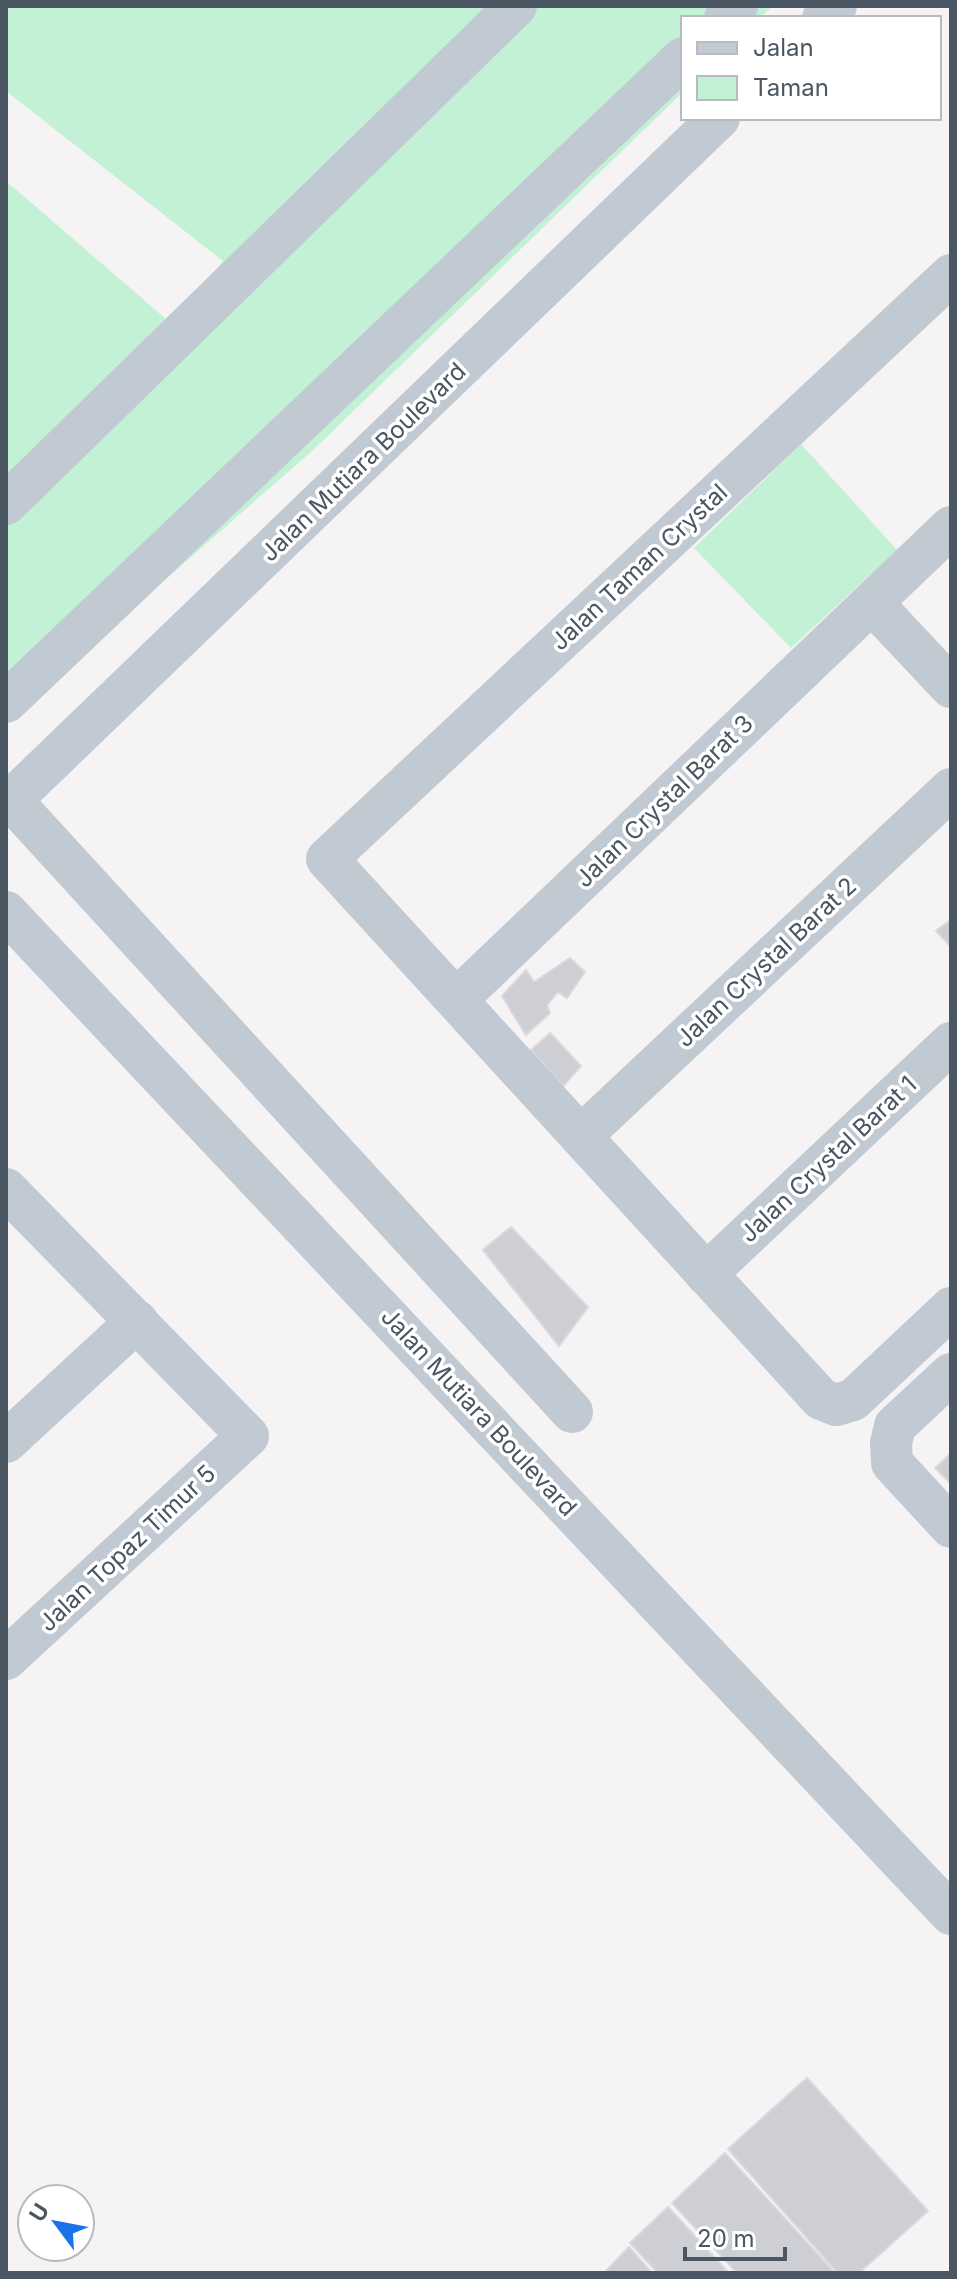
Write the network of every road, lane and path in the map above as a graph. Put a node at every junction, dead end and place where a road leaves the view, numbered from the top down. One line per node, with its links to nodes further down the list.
1 (516, 6): 5 (street)
2 (681, 60): 9 (street)
3 (717, 120): 11 (street, Jalan Mutiara Boulevard)
4 (951, 275): 13 (street, Jalan Taman Crystal)
5 (6, 504)
6 (951, 527): 7 (street, Jalan Crystal Barat 3)
7 (872, 603): 8 (street); 13 (street, Jalan Crystal Barat 3)
8 (951, 687)
9 (6, 702)
10 (951, 789): 15 (street, Jalan Crystal Barat 2)
11 (8, 802): 21 (street)
12 (6, 912): 25 (street, Jalan Mutiara Boulevard)
13 (457, 999): 15 (street)
14 (951, 1043): 17 (street, Jalan Crystal Barat 1)
15 (581, 1136): 17 (street)
16 (13, 1211): 19 (street)
17 (706, 1274): 18 (street)
18 (951, 1308)
19 (137, 1321): 22 (street); 24 (street, Jalan Topaz Timur 5)
20 (951, 1374): 23 (street)
21 (572, 1412)
22 (6, 1442)
23 (951, 1527)
24 (6, 1659)
25 (951, 1914)

